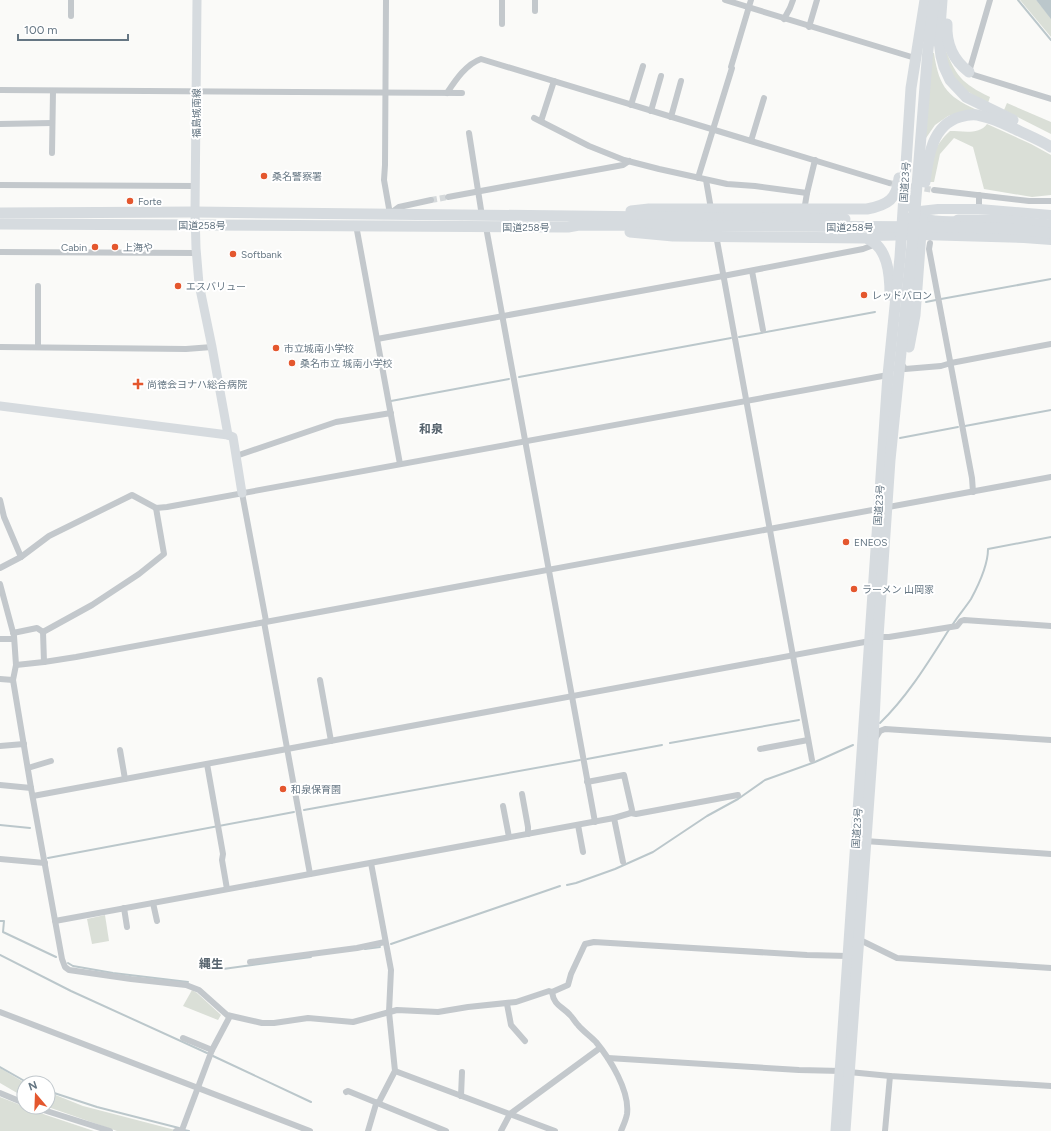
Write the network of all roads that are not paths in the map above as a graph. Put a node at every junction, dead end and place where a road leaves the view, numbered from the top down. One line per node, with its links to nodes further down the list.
1 (71, 0): 17 (street)
2 (197, 0): 30 (street, 福島城南線)
3 (386, 0): 31 (street)
4 (502, 0): 19 (street)
5 (534, 0): 16 (street)
6 (725, 0): 15 (street)
7 (751, 0): 15 (street)
8 (793, 0): 18 (street)
9 (817, 0): 20 (street)
10 (925, 0): 21 (highway, 国道23号)
11 (934, 0): 70 (highway, 国道23号)
12 (942, 0): 45 (highway)
13 (949, 0): 23 (highway)
14 (990, 0): 23 (street)
15 (749, 7): 18 (street); 43 (street)
16 (534, 11)
17 (71, 16)
18 (784, 19): 20 (street)
19 (502, 24)
20 (809, 27): 21 (street)
21 (915, 58): 27 (highway, 国道23号)
22 (643, 66): 36 (street)
23 (969, 72): 35 (street)
24 (661, 76): 37 (street)
25 (681, 80): 38 (street)
26 (554, 81): 32 (street); 36 (street); 40 (street)
27 (911, 88): 56 (highway, 国道23号); 66 (highway)
28 (0, 90): 29 (street)
29 (52, 90): 30 (street); 42 (street)
30 (196, 92): 31 (street); 55 (street, 福島城南線)
31 (386, 93): 32 (street); 69 (street)
32 (446, 93): 33 (street)
33 (462, 93)
34 (764, 98): 46 (street)
35 (1051, 99)
36 (631, 105): 37 (street)
37 (651, 111): 38 (street)
38 (671, 117): 43 (street)
39 (534, 118): 40 (street)
40 (541, 121): 50 (street)
41 (0, 124): 42 (street)
42 (52, 124): 48 (street)
43 (713, 130): 46 (street); 51 (street)
44 (469, 133): 58 (street)
45 (1051, 139)
46 (751, 141): 49 (street)
47 (1051, 147): 70 (highway)
48 (52, 153)
49 (815, 160): 53 (street); 59 (street)
50 (629, 161): 51 (street); 58 (street)
51 (698, 178): 52 (street)
52 (706, 180): 59 (street); 64 (street)
53 (888, 183)
54 (0, 185): 55 (street)
55 (196, 186): 67 (street, 福島城南線)
56 (905, 190): 70 (main road); 83 (highway, 国道23号)
57 (934, 190): 60 (street)
58 (479, 191): 61 (street); 71 (street)
59 (807, 193): 66 (street)
60 (979, 195): 63 (street); 65 (street)
61 (448, 197)
62 (431, 200): 69 (street)
63 (1051, 201)
64 (711, 209): 66 (highway); 72 (highway)
65 (979, 209): 70 (main road); 73 (main road)
66 (804, 210)
67 (195, 212): 68 (highway, 国道258号); 69 (highway, 国道258号); 76 (street, 福島城南線)
68 (0, 213)
69 (390, 214): 71 (highway, 国道258号)
70 (920, 214): 81 (main road); 83 (highway)
71 (482, 216): 72 (highway, 国道258号)
72 (596, 216): 74 (highway, 国道258号)
73 (1051, 216)
74 (884, 223): 78 (highway, 国道258号); 80 (highway, 国道258号); 81 (highway, 国道258号)
75 (0, 224): 76 (highway, 国道258号)
76 (195, 225): 77 (highway, 国道258号); 89 (street, 福島城南線)
77 (356, 225): 79 (highway, 国道258号); 96 (street)
78 (1051, 225)
79 (486, 227): 80 (highway, 国道258号); 93 (street)
80 (568, 227): 82 (highway)
81 (1051, 234)
82 (716, 235): 84 (highway); 91 (street)
83 (911, 235): 84 (main road); 85 (main road); 95 (highway, 国道23号); 102 (highway, 国道23号)
84 (866, 238): 87 (highway)
85 (1051, 240)
86 (930, 243): 101 (street)
87 (876, 244): 90 (street); 95 (highway)
88 (0, 252): 89 (street)
89 (197, 253): 100 (street, 福島城南線)
90 (752, 271): 91 (street); 94 (street)
91 (723, 276): 93 (street); 104 (street)
92 (38, 286): 99 (street)
93 (503, 316): 96 (street); 108 (street)
94 (763, 330)
95 (893, 330): 103 (highway, 国道23号)
96 (377, 339): 106 (street)
97 (1051, 344): 101 (street)
98 (0, 347): 99 (street)
99 (38, 347): 100 (street)
100 (212, 347): 107 (street, 福島城南線)
101 (950, 363): 102 (street); 112 (street)
102 (903, 366): 116 (highway, 国道23号)
103 (888, 375): 104 (street); 116 (highway, 国道23号)
104 (746, 400): 108 (street); 118 (street)
105 (0, 406): 107 (street)
106 (391, 413): 109 (street); 110 (street)
107 (228, 435): 109 (street, 福島城南線)
108 (525, 441): 110 (street); 121 (street)
109 (236, 456): 113 (street)
110 (400, 464): 113 (street)
111 (1051, 477): 112 (street)
112 (973, 492): 116 (street)
113 (242, 493): 115 (street); 123 (street)
114 (0, 500): 117 (street)
115 (156, 508): 119 (street); 125 (street)
116 (883, 508): 118 (street); 128 (highway, 国道23号)
117 (2, 517): 119 (street)
118 (770, 529): 121 (street); 129 (street)
119 (21, 557): 120 (street)
120 (0, 568)
121 (549, 569): 123 (street); 135 (street)
122 (0, 586): 126 (street)
123 (265, 622): 130 (street); 142 (street)
124 (1051, 626): 128 (street)
125 (43, 632): 126 (street); 130 (street)
126 (14, 636): 127 (street); 131 (street)
127 (0, 639)
128 (874, 639): 129 (street); 139 (highway, 国道23号); 179 (highway, 国道23号)
129 (793, 656): 135 (street); 136 (street)
130 (44, 662): 131 (street)
131 (16, 665): 133 (street)
132 (0, 678): 133 (street)
133 (13, 680): 140 (street)
134 (320, 680): 138 (street)
135 (571, 696): 138 (street); 150 (street)
136 (808, 740): 143 (street); 145 (street)
137 (1051, 740): 139 (street)
138 (331, 741): 142 (street)
139 (873, 742): 163 (highway, 国道23号)
140 (24, 744): 141 (street); 148 (street)
141 (0, 746)
142 (288, 749): 147 (street); 170 (street)
143 (760, 749)
144 (120, 750): 149 (street)
145 (812, 760)
146 (51, 761): 148 (street)
147 (207, 764): 149 (street); 171 (street)
148 (28, 768): 152 (street)
149 (125, 779): 155 (street)
150 (587, 782): 157 (street); 159 (street)
151 (0, 785): 152 (street)
152 (31, 788): 155 (street)
153 (522, 794): 161 (street)
154 (738, 795): 157 (street)
155 (33, 796): 168 (street)
156 (503, 806): 162 (street)
157 (631, 813): 158 (street)
158 (614, 818): 159 (street); 167 (street)
159 (594, 822): 160 (street)
160 (578, 824): 161 (street); 164 (street)
161 (528, 834): 162 (street)
162 (509, 837): 169 (street)
163 (865, 841): 165 (street); 177 (highway, 国道23号)
164 (584, 852)
165 (1051, 854)
166 (0, 859): 168 (street)
167 (623, 862)
168 (44, 863): 174 (street)
169 (371, 863): 170 (street); 178 (street)
170 (310, 874): 171 (street)
171 (227, 889): 172 (street)
172 (153, 903): 173 (street); 175 (street)
173 (124, 908): 174 (street); 176 (street)
174 (55, 921): 186 (street)
175 (156, 921)
176 (127, 927)
177 (858, 939): 181 (street); 193 (highway, 国道23号)
178 (385, 942): 180 (street); 185 (street)
179 (848, 956): 182 (street); 193 (highway, 国道23号)
180 (250, 962)
181 (1051, 968)
182 (552, 992): 183 (street); 189 (street)
183 (507, 1004): 185 (street); 188 (street)
184 (0, 1012): 197 (street)
185 (389, 1012): 186 (street); 192 (street)
186 (230, 1016): 190 (street)
187 (183, 1038): 190 (street)
188 (525, 1042)
189 (600, 1048): 191 (street); 204 (street)
190 (212, 1050): 197 (street)
191 (608, 1058): 193 (street); 213 (street)
192 (395, 1071): 200 (street); 202 (street)
193 (845, 1071): 195 (street); 214 (highway, 国道23号); 215 (highway, 国道23号)
194 (462, 1072): 200 (street)
195 (890, 1076): 196 (street); 216 (street)
196 (1051, 1086)
197 (198, 1088): 205 (street); 208 (street)
198 (346, 1092): 202 (street)
199 (0, 1093): 201 (street)
200 (461, 1096): 204 (street)
201 (16, 1100)
202 (376, 1104): 209 (street); 210 (street)
203 (56, 1114): 206 (street)
204 (510, 1114): 211 (street); 212 (street)
205 (182, 1128): 207 (street)
206 (110, 1131)
207 (176, 1131)
208 (310, 1131)
209 (368, 1131)
210 (446, 1131)
211 (501, 1131)
212 (555, 1131)
213 (621, 1131)
214 (836, 1131)
215 (844, 1131)
216 (885, 1131)

